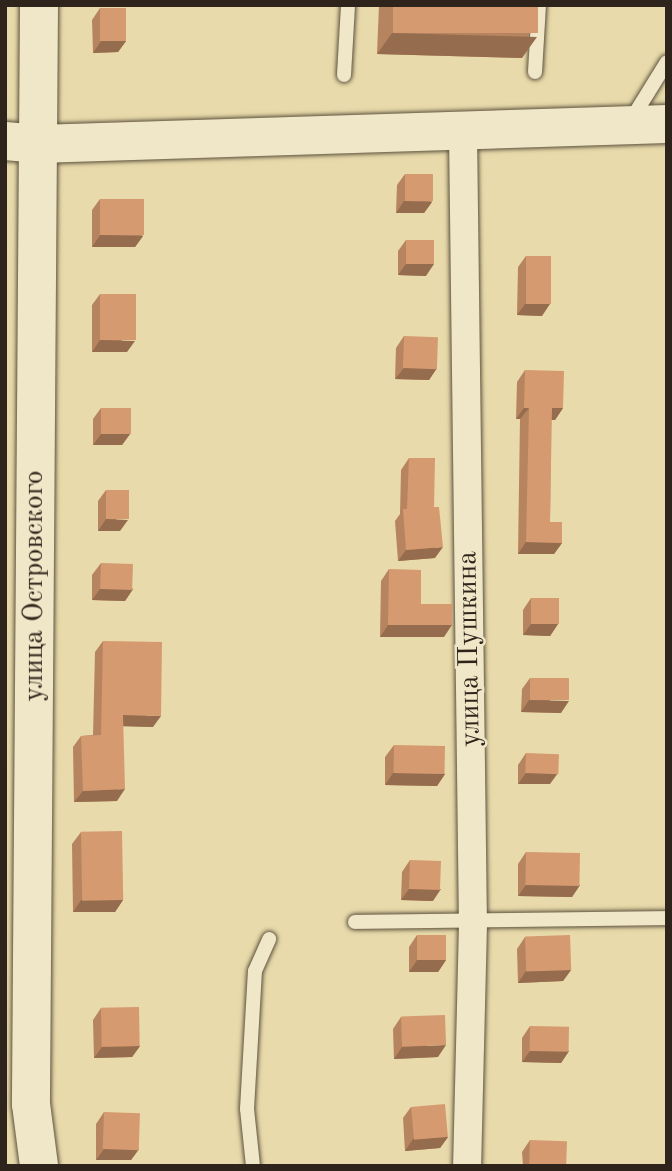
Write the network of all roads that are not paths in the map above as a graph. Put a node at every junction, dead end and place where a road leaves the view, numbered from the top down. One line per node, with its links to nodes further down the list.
1 (39, 5): 10 (street, улица Островского)
2 (348, 5): 6 (lane)
3 (538, 5): 5 (lane)
4 (667, 62): 8 (lane)
5 (535, 72)
6 (344, 75)
7 (667, 124): 8 (street)
8 (627, 127): 9 (street)
9 (463, 132): 10 (street); 13 (street, улица Пушкина)
10 (22, 143): 15 (street, улица Островского)
11 (667, 918): 13 (lane)
12 (355, 922): 13 (lane)
13 (473, 924): 17 (street, улица Пушкина)
14 (270, 939): 16 (lane)
15 (39, 1166)
16 (253, 1166)
17 (467, 1166)

